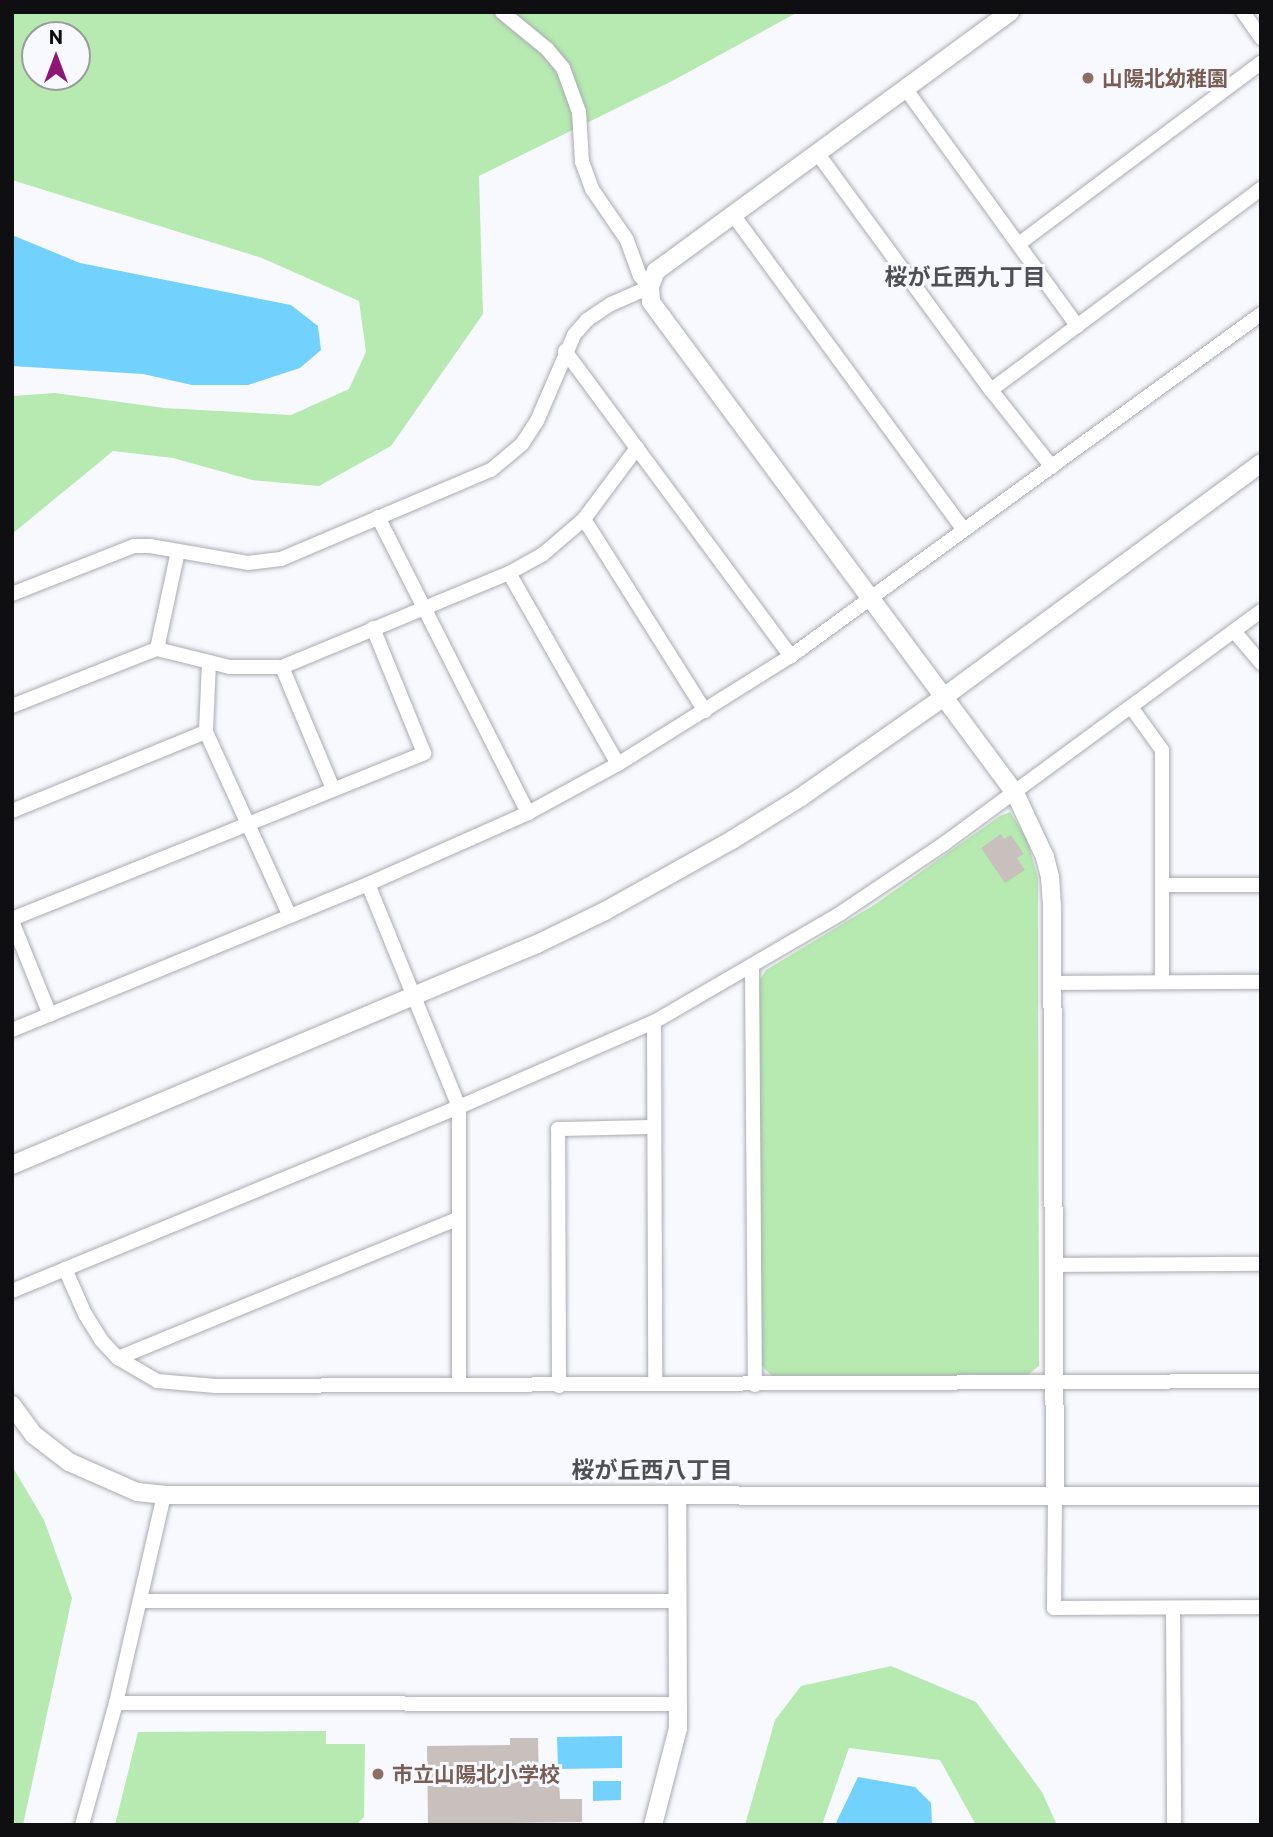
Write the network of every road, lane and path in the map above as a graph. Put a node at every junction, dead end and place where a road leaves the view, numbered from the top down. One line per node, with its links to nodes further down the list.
1 (502, 12): 11 (street)
2 (1010, 12): 6 (street)
3 (1243, 12): 4 (street)
4 (1261, 38)
5 (1261, 63): 10 (street)
6 (905, 89): 7 (street); 10 (street)
7 (818, 154): 9 (street); 15 (street)
8 (1261, 189): 13 (street)
9 (734, 216): 11 (street); 21 (street)
10 (1020, 243): 13 (street)
11 (650, 287): 14 (street); 25 (street)
12 (1261, 314): 18 (street)
13 (1077, 326): 15 (street)
14 (565, 351): 16 (street); 19 (street)
15 (991, 390): 18 (street)
16 (637, 448): 20 (street); 31 (street)
17 (1261, 463): 35 (street)
18 (1052, 467): 21 (street)
19 (378, 517): 22 (street); 26 (street)
20 (584, 520): 23 (street); 38 (street)
21 (964, 530): 25 (street)
22 (178, 551): 24 (street); 30 (street)
23 (509, 573): 26 (street); 40 (street)
24 (12, 594)
25 (871, 597): 31 (street); 35 (street)
26 (424, 606): 28 (street); 44 (street)
27 (1261, 611): 29 (street)
28 (373, 628): 34 (street); 41 (street)
29 (1234, 631): 33 (street); 37 (street)
30 (157, 649): 32 (street); 36 (street)
31 (791, 656): 38 (street)
32 (209, 662): 34 (street); 39 (street)
33 (1261, 663)
34 (282, 667): 41 (street)
35 (944, 697): 42 (street); 55 (street)
36 (12, 706)
37 (1131, 707): 42 (street); 47 (street)
38 (705, 711): 40 (street)
39 (206, 732): 43 (street); 45 (street)
40 (618, 764): 44 (street)
41 (333, 789): 45 (street)
42 (1015, 793): 51 (street); 54 (street)
43 (12, 811)
44 (528, 813): 46 (street)
45 (248, 824): 49 (street); 50 (street)
46 (368, 884): 49 (street); 55 (street)
47 (1163, 885): 48 (street); 52 (street)
48 (1261, 885)
49 (290, 916): 56 (street)
50 (12, 920): 56 (street)
51 (752, 967): 57 (street); 72 (street)
52 (1162, 982): 53 (street); 54 (street)
53 (1261, 982)
54 (1051, 983): 64 (street)
55 (414, 998): 59 (street); 61 (street)
56 (50, 1015): 58 (street)
57 (654, 1022): 59 (street); 60 (street)
58 (12, 1030)
59 (459, 1107): 62 (street); 65 (street)
60 (654, 1127): 69 (street); 73 (street)
61 (12, 1165)
62 (457, 1219): 67 (street); 71 (street)
63 (1261, 1264): 64 (street)
64 (1053, 1265): 70 (street)
65 (65, 1269): 66 (street); 67 (street)
66 (12, 1291)
67 (118, 1358): 71 (street)
68 (1261, 1381): 70 (street)
69 (655, 1384): 72 (street); 73 (street)
70 (1055, 1384): 72 (street); 77 (street)
71 (459, 1385): 73 (street)
72 (755, 1385)
73 (558, 1386)
74 (12, 1405): 75 (street)
75 (164, 1495): 76 (street); 79 (street)
76 (677, 1496): 77 (street); 80 (street)
77 (1055, 1496): 78 (street); 82 (street)
78 (1261, 1496)
79 (140, 1601): 80 (street); 83 (street)
80 (677, 1601): 84 (street)
81 (1261, 1607): 82 (street)
82 (1173, 1608): 87 (street)
83 (116, 1703): 84 (street); 85 (street)
84 (678, 1704): 86 (street)
85 (82, 1825)
86 (653, 1825)
87 (1174, 1825)

